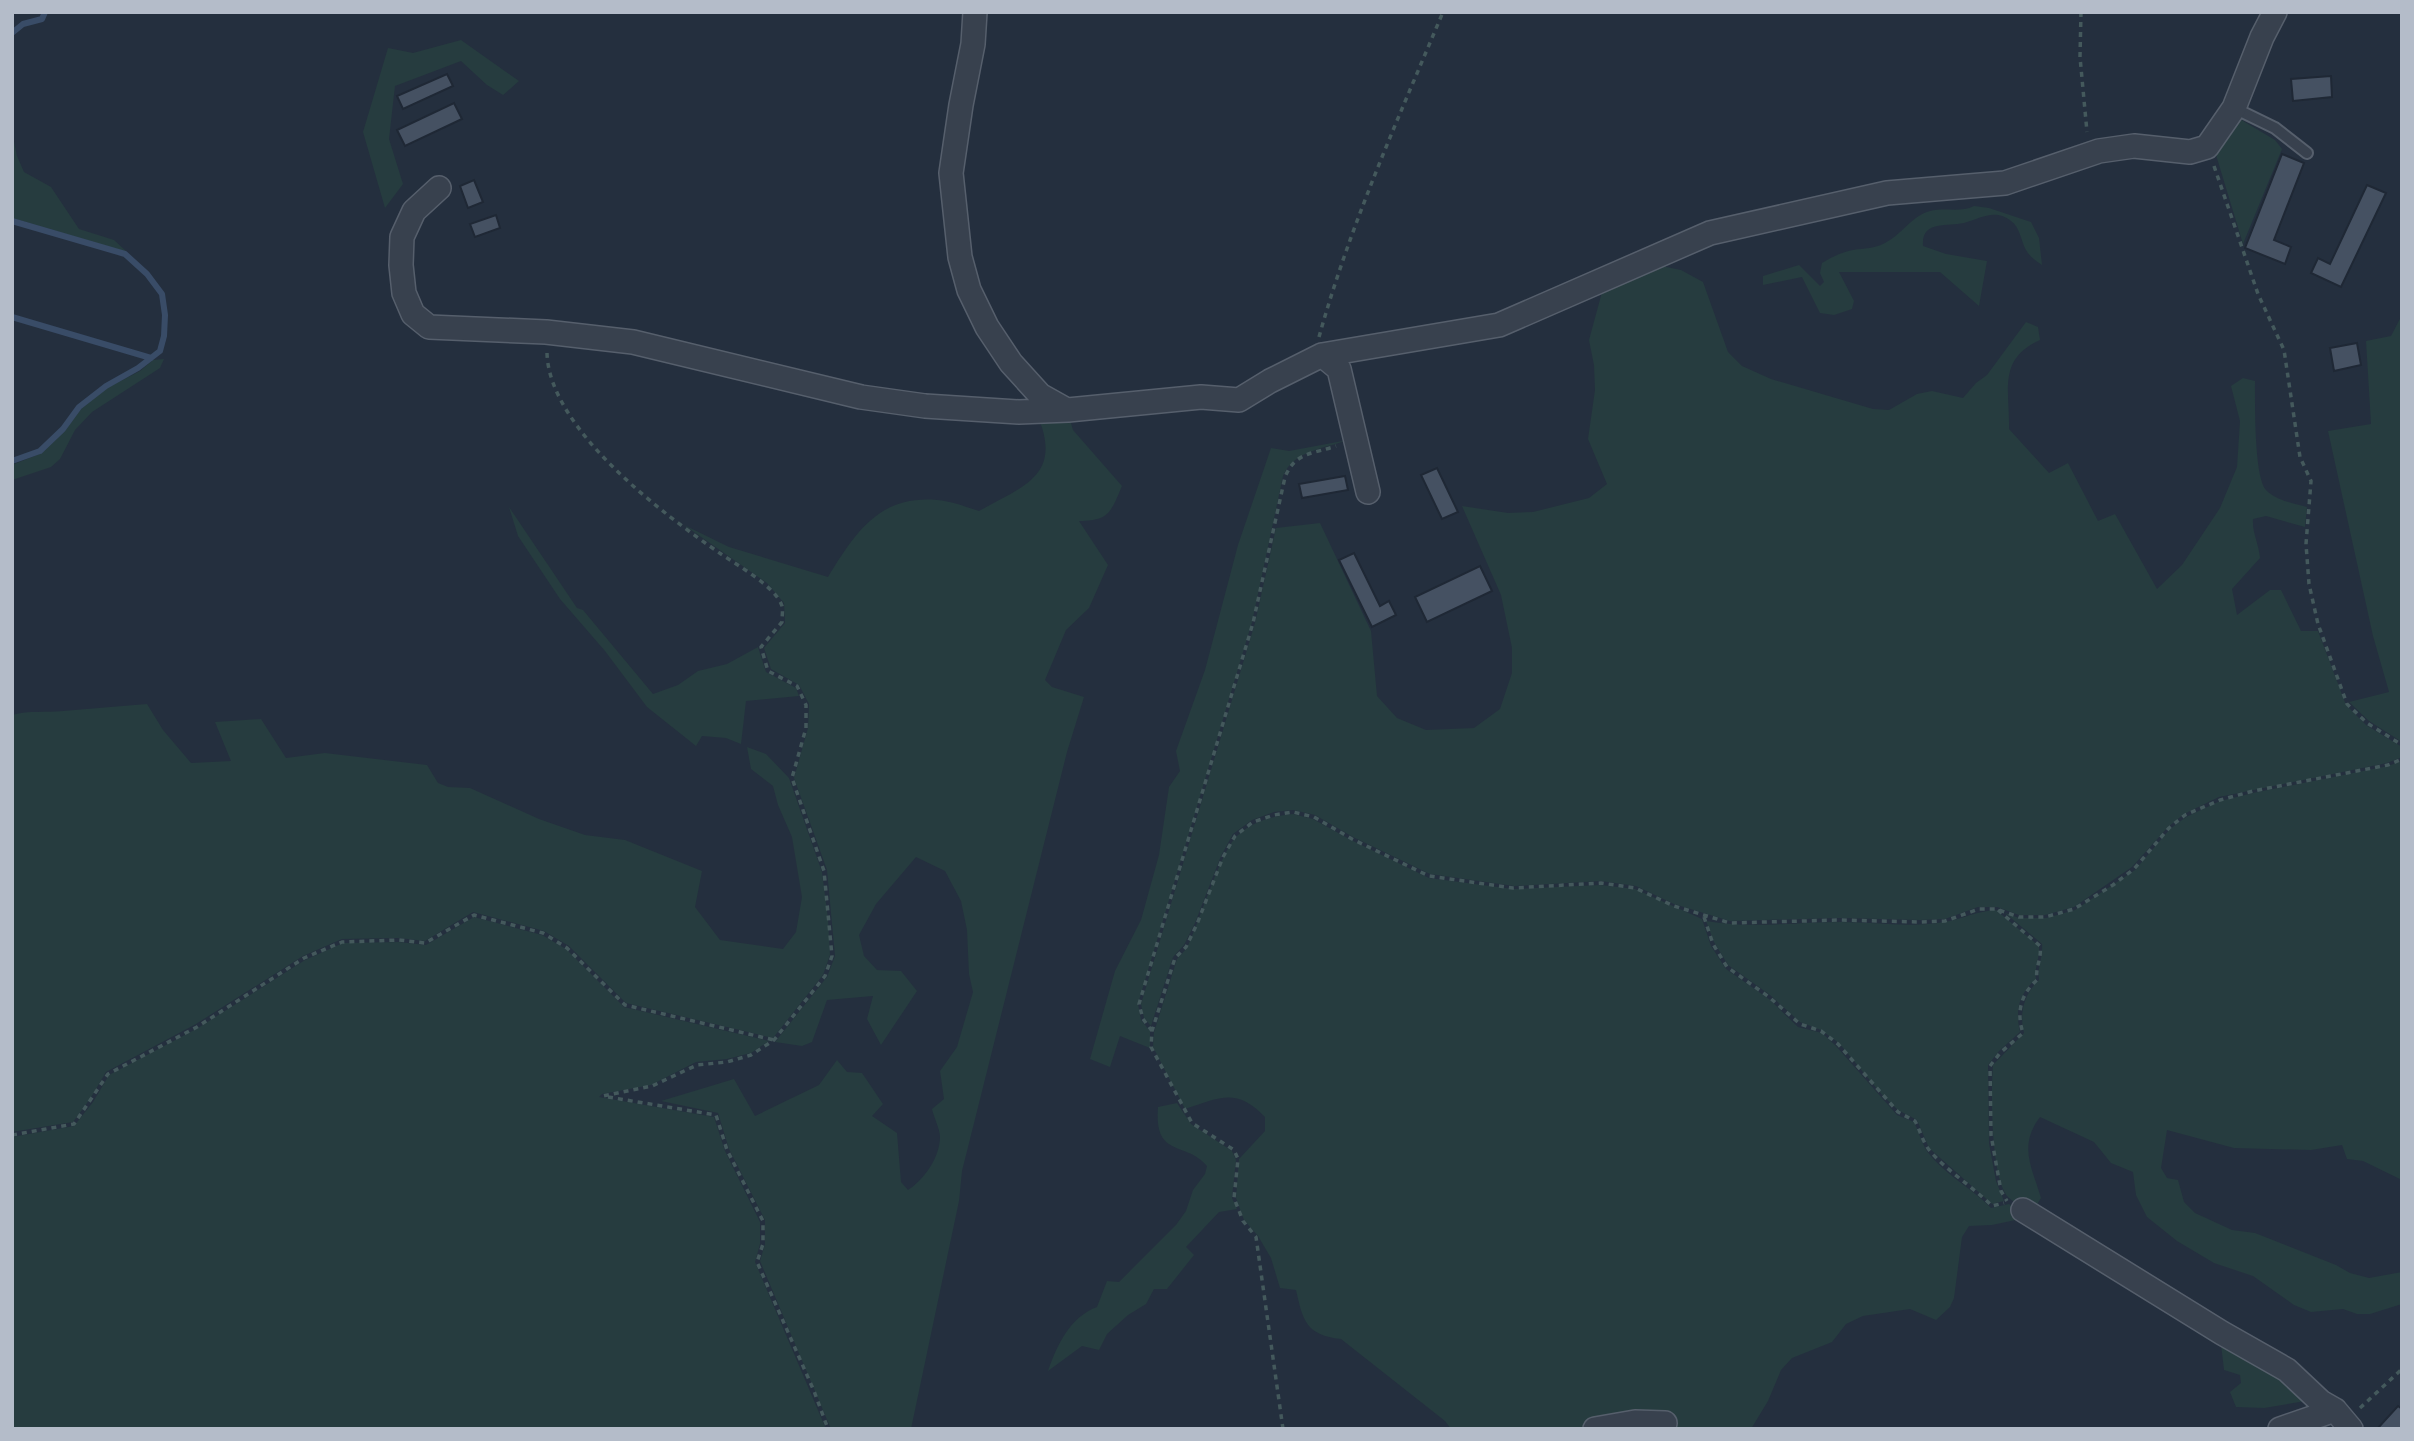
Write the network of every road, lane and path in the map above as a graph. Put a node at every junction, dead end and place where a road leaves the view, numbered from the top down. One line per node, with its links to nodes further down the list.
1 (975, 12): 12 (street)
2 (1443, 12): 11 (path)
3 (2081, 12): 8 (path)
4 (2275, 12): 5 (street)
5 (2234, 108): 6 (street); 7 (lane)
6 (2207, 147): 8 (street); 15 (path)
7 (2307, 153)
8 (2090, 154): 11 (street)
9 (439, 188): 10 (street)
10 (546, 332): 12 (street); 20 (path)
11 (1322, 355): 12 (street); 13 (street)
12 (1068, 410)
13 (1356, 440): 14 (street); 19 (path)
14 (1368, 492)
15 (2402, 745)
16 (2402, 759): 17 (path)
17 (1996, 909): 18 (path); 22 (path)
18 (1703, 917): 19 (path); 22 (path)
19 (1152, 1031): 27 (path)
20 (774, 1040): 21 (path); 26 (path)
21 (12, 1135)
22 (2015, 1206): 24 (street)
23 (2402, 1369): 24 (path)
24 (2343, 1420): 29 (street)
25 (1665, 1423): 28 (street)
26 (828, 1429)
27 (1283, 1429)
28 (1595, 1429)
29 (2280, 1429)

